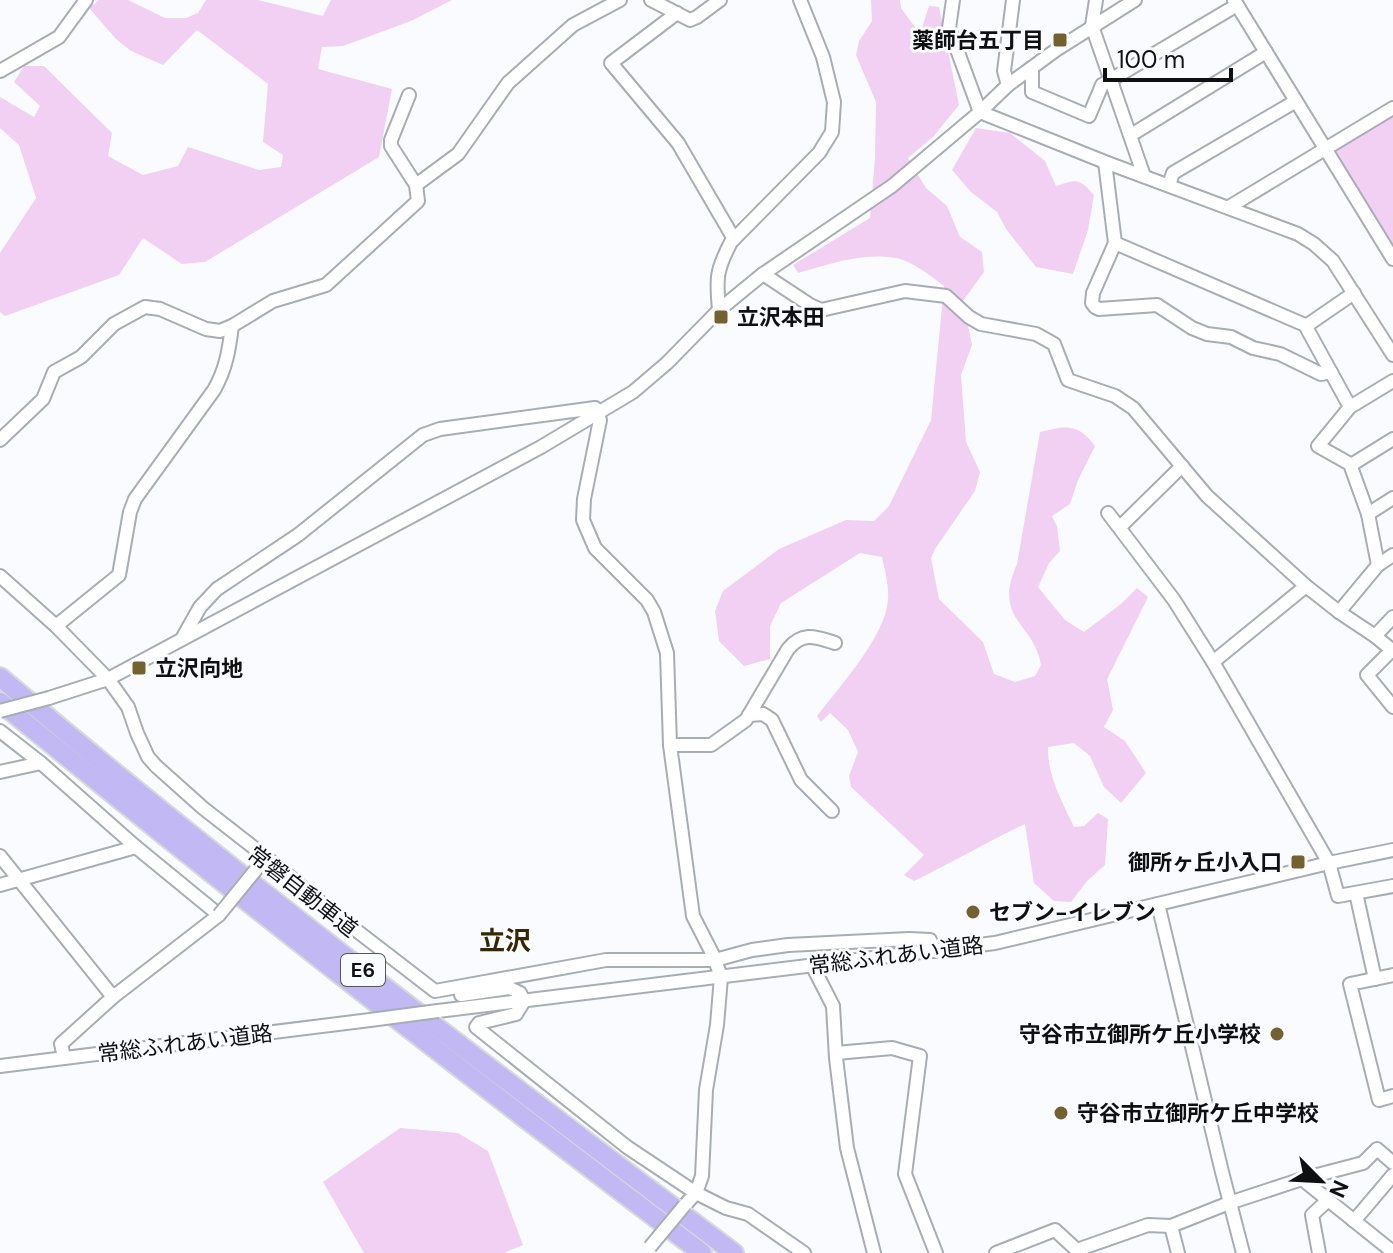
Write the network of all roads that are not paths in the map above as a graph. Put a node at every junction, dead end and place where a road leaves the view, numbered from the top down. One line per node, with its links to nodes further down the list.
1 (86, 0): 15 (street)
2 (620, 0): 26 (street)
3 (651, 0): 11 (street)
4 (720, 0): 11 (street)
5 (800, 0): 29 (street)
6 (953, 0): 21 (street)
7 (1013, 0): 17 (street)
8 (1096, 0): 12 (street)
9 (1135, 0): 12 (street)
10 (1235, 2): 13 (street); 16 (street)
11 (677, 13): 29 (street)
12 (1092, 26): 14 (street); 16 (street)
13 (1266, 52): 19 (street); 22 (street)
14 (1030, 69): 16 (street); 17 (street)
15 (0, 71)
16 (1110, 80): 22 (street)
17 (1008, 85): 21 (street)
18 (409, 95): 26 (street)
19 (1296, 101): 23 (street); 27 (street)
20 (1393, 108): 23 (street)
21 (980, 112): 24 (street); 32 (street)
22 (1131, 135): 25 (street)
23 (1325, 148): 28 (street); 31 (street)
24 (1105, 162): 25 (street); 30 (street)
25 (1144, 176): 27 (street)
26 (416, 185): 35 (street)
27 (1169, 185): 28 (street)
28 (1229, 207): 33 (street)
29 (734, 239): 34 (street)
30 (1115, 243): 36 (street); 39 (street)
31 (1393, 259)
32 (763, 274): 34 (street); 46 (street)
33 (1354, 293): 36 (street); 37 (street)
34 (719, 310): 42 (street)
35 (232, 326): 44 (street); 57 (street)
36 (1306, 326): 39 (street)
37 (1388, 336): 38 (street)
38 (1393, 355)
39 (1331, 372): 41 (street)
40 (1393, 381): 41 (street)
41 (1350, 407): 45 (street)
42 (598, 413): 59 (street); 59 (street); 70 (street)
43 (1393, 439): 45 (street)
44 (0, 440)
45 (1351, 465): 49 (street)
46 (1182, 466): 50 (street); 54 (street)
47 (1393, 498): 49 (street)
48 (1108, 513): 50 (street)
49 (1368, 514): 52 (street)
50 (1120, 527): 62 (street)
51 (1393, 555): 52 (street)
52 (1378, 565): 55 (street)
53 (0, 576): 57 (street)
54 (1306, 586): 55 (street); 62 (street)
55 (1339, 612): 58 (street)
56 (1393, 617): 58 (street)
57 (56, 626): 64 (street)
58 (1375, 636): 61 (street)
59 (182, 639): 64 (street)
60 (835, 643): 68 (street)
61 (1392, 651): 66 (street)
62 (1213, 662): 78 (street)
63 (0, 677): 111 (highway, 常磐自動車道 / E6)
64 (108, 679): 67 (street, bridge); 77 (street)
65 (0, 702): 110 (highway, 常磐自動車道 / E6)
66 (1393, 707)
67 (0, 711)
68 (749, 715): 70 (street); 73 (street)
69 (0, 731): 71 (street)
70 (670, 745): 86 (street)
71 (41, 763): 72 (street); 74 (street)
72 (0, 772)
73 (832, 811)
74 (136, 847): 79 (street); 84 (street)
75 (1393, 850): 78 (street, 常総ふれあい道路)
76 (0, 856): 79 (street)
77 (265, 859): 84 (street, bridge); 91 (street)
78 (1329, 863): 82 (street); 83 (street, 常総ふれあい道路)
79 (18, 880): 80 (street); 92 (street)
80 (0, 885)
81 (1393, 886): 82 (street)
82 (1356, 893): 90 (street)
83 (1158, 904): 85 (street, 常総ふれあい道路); 103 (street)
84 (219, 915): 92 (street)
85 (935, 951): 86 (street); 87 (street, 常総ふれあい道路)
86 (715, 960): 89 (street); 91 (street)
87 (812, 965): 89 (street, 常総ふれあい道路); 94 (street)
88 (1393, 975): 90 (street)
89 (721, 977): 93 (street, 常総ふれあい道路); 101 (street)
90 (1375, 979): 97 (street)
91 (435, 991): 93 (street)
92 (113, 997): 95 (street)
93 (524, 1001): 95 (street, 常総ふれあい道路, bridge); 101 (street)
94 (836, 1053): 113 (street); 114 (street)
95 (64, 1057): 96 (street, 常総ふれあい道路)
96 (0, 1066)
97 (1393, 1096)
98 (1393, 1163): 100 (street)
99 (1393, 1175): 104 (street)
100 (1302, 1179): 102 (street); 103 (street)
101 (696, 1193): 106 (street, bridge); 112 (street)
102 (1328, 1200): 104 (street); 117 (street)
103 (1229, 1203): 105 (street); 116 (street)
104 (1354, 1221): 109 (street)
105 (1171, 1226): 108 (street); 115 (street)
106 (654, 1250)
107 (1001, 1252): 108 (street)
108 (1078, 1252)
109 (1393, 1252)
110 (702, 1253)
111 (734, 1253)
112 (804, 1253)
113 (874, 1253)
114 (936, 1253)
115 (1178, 1253)
116 (1243, 1253)
117 (1319, 1253)

